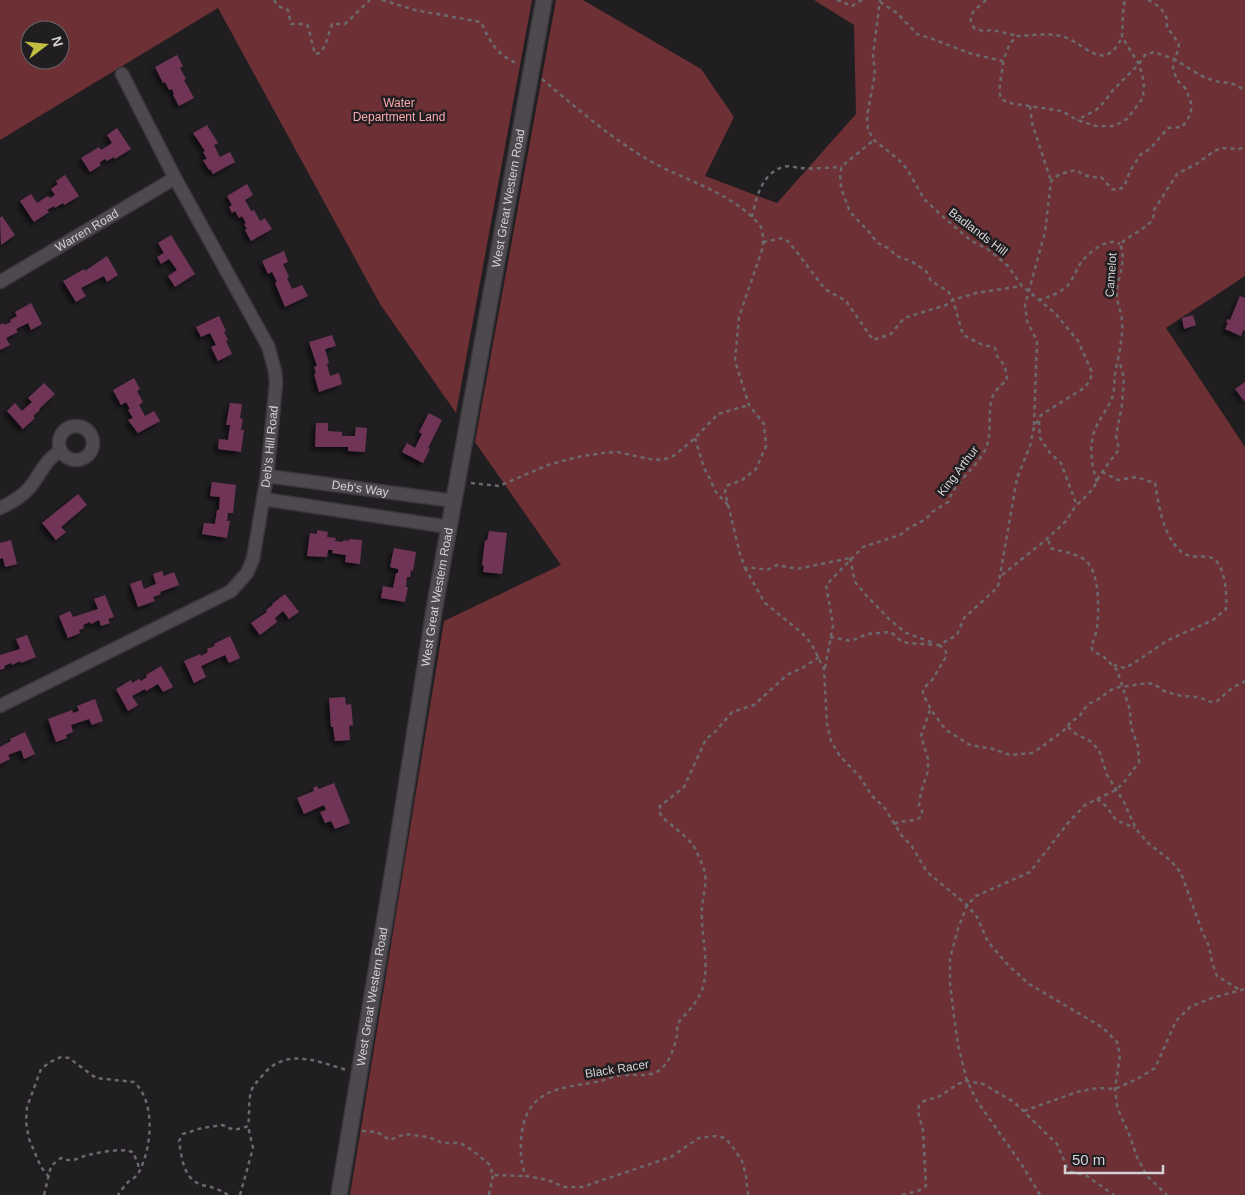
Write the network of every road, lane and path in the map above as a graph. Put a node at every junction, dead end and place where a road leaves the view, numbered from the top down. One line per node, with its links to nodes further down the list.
1 (274, 0): 2 (path)
2 (370, 0)
3 (382, 0): 16 (path)
4 (544, 0): 16 (street, West Great Western Road)
5 (837, 0): 6 (path)
6 (862, 0)
7 (986, 0): 11 (path)
8 (1125, 0): 12 (path)
9 (1148, 0): 13 (path)
10 (880, 1): 14 (path); 21 (path)
11 (1018, 36): 12 (path); 14 (path)
12 (1122, 37): 15 (path)
13 (1174, 59): 15 (path); 18 (path); 25 (path)
14 (1003, 61): 19 (path)
15 (1139, 64): 20 (path); 20 (path)
16 (530, 69): 26 (path); 41 (street, West Great Western Road)
17 (122, 74): 24 (street, Deb's Hill Road)
18 (1245, 91)
19 (1030, 106): 20 (path); 25 (path)
20 (1077, 120)
21 (874, 140): 23 (path); 30 (path, Badlands Hill)
22 (1245, 147): 28 (path, Camelot)
23 (842, 166): 26 (path); 32 (path)
24 (175, 178): 29 (street, Warren Road); 42 (street, Deb's Hill Road)
25 (1050, 181): 31 (path)
26 (752, 217): 27 (path)
27 (763, 242): 32 (path); 35 (path)
28 (1120, 244): 33 (path); 34 (path, Camelot)
29 (0, 282)
30 (1022, 286): 31 (path, Badlands Hill); 32 (path)
31 (1029, 290): 33 (path, Badlands Hill); 37 (path)
32 (953, 300): 51 (path, King Arthur)
33 (1038, 300): 36 (path, Badlands Hill)
34 (1119, 356): 40 (path); 43 (path, Camelot)
35 (749, 405): 38 (path); 46 (path)
36 (1039, 419): 37 (path, Badlands Hill); 47 (path)
37 (1034, 427): 53 (path, Badlands Hill)
38 (695, 438): 41 (path); 46 (path)
39 (60, 451): 48 (street)
40 (1102, 472): 43 (path); 57 (path)
41 (459, 474): 45 (street, West Great Western Road)
42 (267, 476): 44 (street, Deb's Hill Road); 45 (street, Deb's Way)
43 (1097, 482): 47 (path)
44 (262, 499): 49 (street, Deb's Way); 61 (street, Deb's Hill Road)
45 (454, 501): 49 (street, West Great Western Road)
46 (728, 505): 52 (path)
47 (1077, 506): 50 (path)
48 (0, 508)
49 (449, 527): 71 (street, West Great Western Road)
50 (1048, 538): 53 (path); 57 (path)
51 (850, 558): 52 (path); 54 (path); 55 (path)
52 (745, 568): 56 (path)
53 (1001, 576): 55 (path, Badlands Hill)
54 (830, 637): 55 (path); 58 (path)
55 (939, 645): 62 (path)
56 (819, 657): 58 (path); 79 (path, Black Racer)
57 (1113, 665): 60 (path)
58 (824, 670): 66 (path)
59 (1245, 681): 60 (path)
60 (1122, 687): 63 (path); 64 (path)
61 (0, 706)
62 (930, 710): 63 (path); 66 (path)
63 (1068, 727): 64 (path)
64 (1116, 790): 65 (path); 67 (path)
65 (1098, 799): 67 (path); 68 (path)
66 (894, 824): 68 (path)
67 (1136, 829): 70 (path)
68 (967, 905): 72 (path); 73 (path)
69 (1245, 989): 70 (path)
70 (1240, 990): 73 (path)
71 (358, 1074): 75 (path); 76 (street, West Great Western Road)
72 (967, 1081): 74 (path); 88 (path); 89 (path)
73 (1115, 1089): 74 (path); 91 (path)
74 (1024, 1111): 90 (path)
75 (248, 1126): 83 (path); 84 (path)
76 (349, 1130): 78 (path); 85 (street, West Great Western Road)
77 (139, 1173): 80 (path); 80 (path); 82 (path)
78 (493, 1175): 79 (path); 86 (path)
79 (526, 1176): 87 (path)
80 (49, 1177): 81 (path)
81 (44, 1195)
82 (118, 1195)
83 (228, 1195)
84 (240, 1195)
85 (339, 1195)
86 (489, 1195)
87 (748, 1195)
88 (902, 1195)
89 (1040, 1195)
90 (1114, 1195)
91 (1168, 1195)

